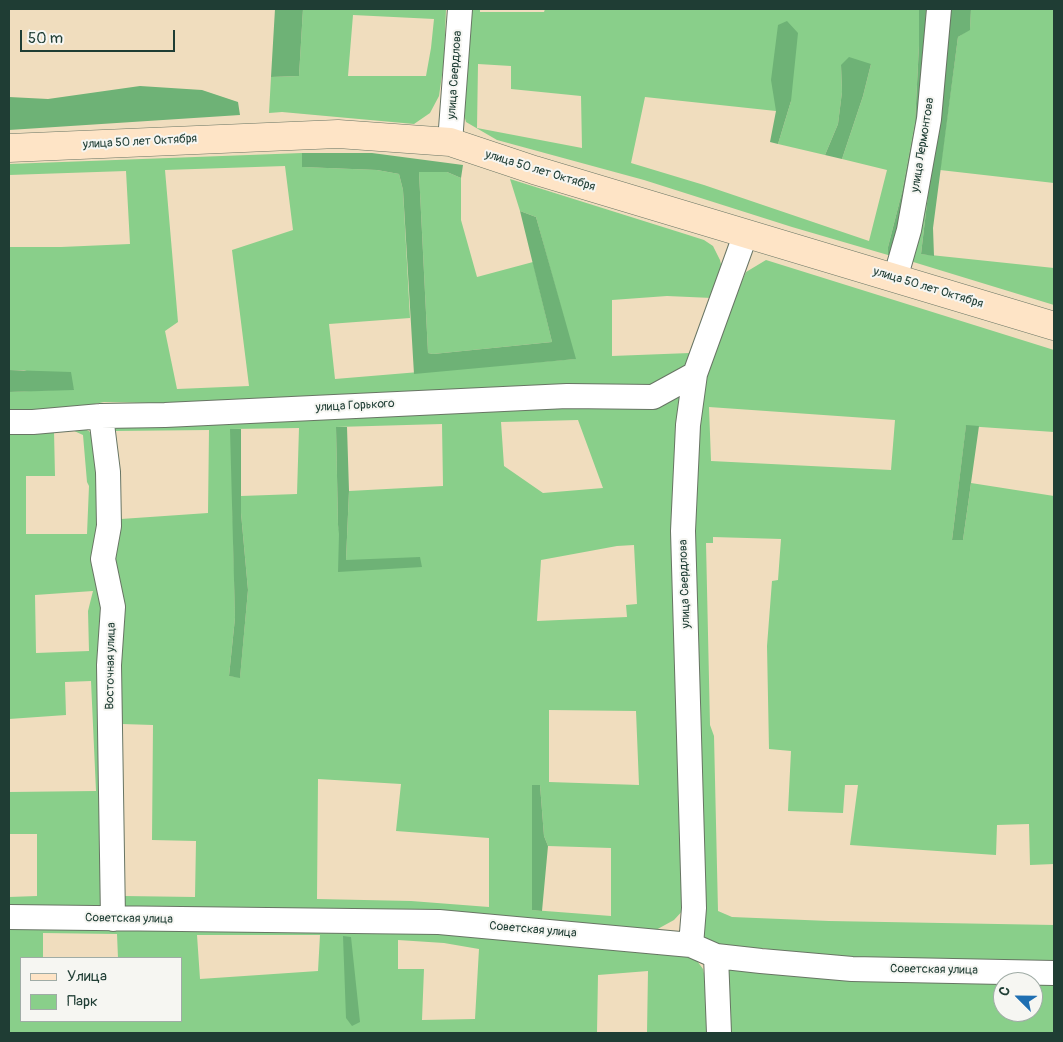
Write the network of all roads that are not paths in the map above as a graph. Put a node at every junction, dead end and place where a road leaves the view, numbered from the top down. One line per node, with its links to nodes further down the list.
1 (460, 9): 3 (street, улица Свердлова)
2 (939, 9): 6 (street, улица Лермонтова)
3 (450, 142): 4 (main road, улица 50 лет Октября); 5 (main road, улица 50 лет Октября)
4 (9, 148)
5 (746, 233): 6 (main road, улица 50 лет Октября); 8 (street, улица Свердлова)
6 (895, 279): 7 (main road, улица 50 лет Октября)
7 (1054, 326)
8 (695, 374): 9 (street, улица Горького); 13 (street, улица Свердлова)
9 (101, 416): 10 (street, улица Горького); 12 (street, Восточная улица)
10 (9, 422)
11 (9, 917): 12 (street, Советская улица)
12 (113, 919): 13 (street, Советская улица)
13 (691, 945): 14 (street, Советская улица)
14 (716, 956): 15 (street, Советская улица); 16 (street)
15 (1054, 973)
16 (719, 1033)

